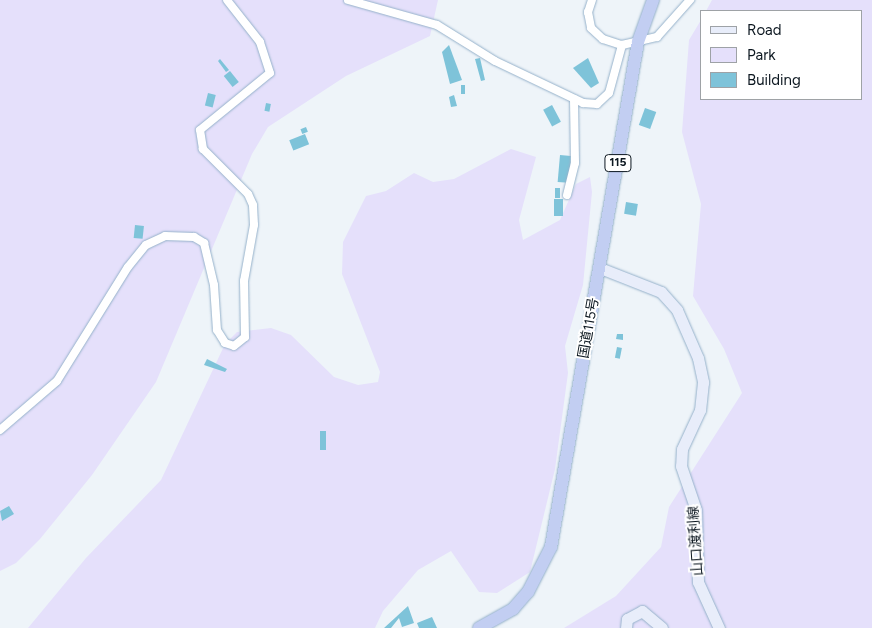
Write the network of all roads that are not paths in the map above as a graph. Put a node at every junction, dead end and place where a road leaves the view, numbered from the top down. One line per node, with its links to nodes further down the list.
1 (227, 0): 11 (street)
2 (348, 0): 8 (street)
3 (592, 0): 7 (street)
4 (653, 0): 6 (highway, 国道115号 / 115)
5 (690, 0): 6 (street)
6 (638, 42): 7 (street); 10 (highway, 国道115号 / 115)
7 (622, 45): 8 (street)
8 (574, 99): 9 (street)
9 (567, 195)
10 (600, 268): 12 (highway, 国道115号 / 115); 15 (main road, 山口渡利線)
11 (0, 430)
12 (479, 628)
13 (626, 628): 14 (main road)
14 (662, 628)
15 (719, 628)

